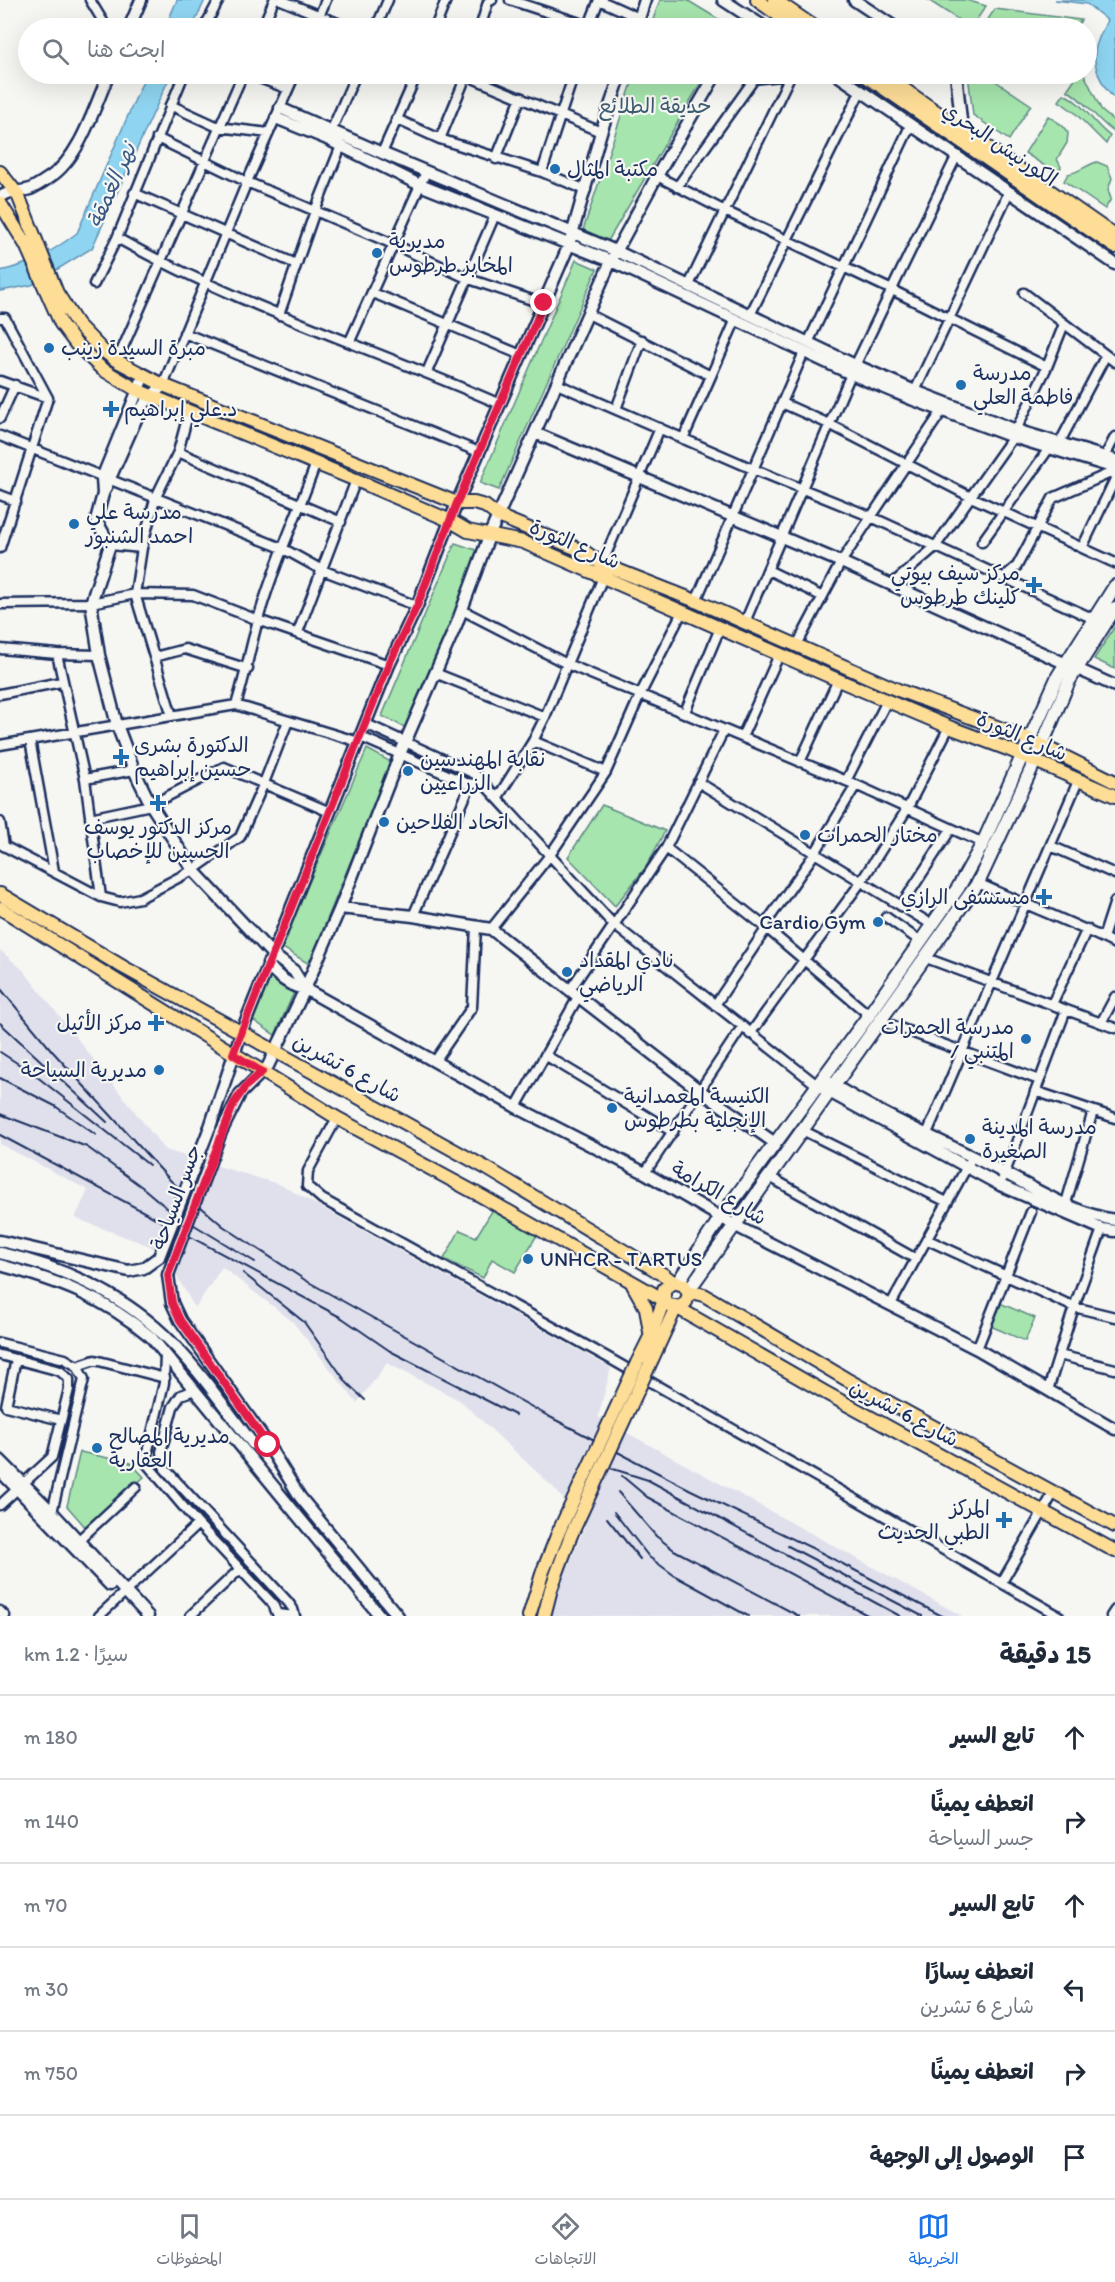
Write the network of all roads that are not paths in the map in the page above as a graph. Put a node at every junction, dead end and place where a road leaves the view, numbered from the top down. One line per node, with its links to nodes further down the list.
1 (90, 0): 17 (street)
2 (141, 0): 18 (street)
3 (219, 0): 19 (street)
4 (274, 0): 20 (street)
5 (281, 0): 16 (street)
6 (327, 0): 16 (street)
7 (388, 0): 21 (street)
8 (446, 0): 22 (street)
9 (510, 0): 24 (street)
10 (645, 0): 27 (street)
11 (723, 0): 28 (street)
12 (757, 0): 29 (main road)
13 (775, 0): 30 (main road)
14 (854, 0): 31 (street)
15 (488, 1): 23 (street)
16 (319, 17)
17 (101, 18)
18 (133, 18)
19 (209, 18)
20 (266, 18)
21 (380, 18)
22 (439, 18)
23 (484, 18)
24 (563, 18)
25 (592, 18): 26 (street)
26 (629, 18)
27 (639, 18)
28 (742, 18)
29 (783, 18)
30 (801, 18)
31 (881, 18)
32 (105, 84): 77 (street)
33 (179, 84): 53 (street)
34 (238, 84): 58 (street)
35 (275, 84): 50 (street)
36 (290, 84): 50 (street)
37 (352, 84): 60 (street)
38 (412, 84): 56 (street)
39 (461, 84): 64 (street)
40 (489, 84): 52 (street)
41 (571, 84): 55 (street)
42 (618, 84): 61 (street, جسر السياحة)
43 (710, 84): 73 (street, جسر السياحة)
44 (751, 84): 76 (street)
45 (786, 84): 86 (street)
46 (852, 84): 51 (street)
47 (877, 84): 97 (main road, الكورنيش البحري)
48 (897, 84): 59 (main road, الكورنيش البحري)
49 (957, 84): 59 (street)
50 (288, 89): 54 (street)
51 (861, 90): 57 (street); 93 (street)
52 (521, 97): 55 (street); 68 (street)
53 (170, 105): 58 (street); 63 (street)
54 (278, 113): 60 (street); 62 (street); 65 (street)
55 (561, 114): 61 (street); 72 (street)
56 (396, 119): 64 (street); 66 (street)
57 (911, 124): 67 (street); 102 (street)
58 (218, 128): 62 (street); 69 (street)
59 (962, 129): 91 (main road, الكورنيش البحري)
60 (331, 131): 66 (street)
61 (601, 132): 79 (street, جسر السياحة)
62 (269, 133): 74 (street)
63 (157, 138): 69 (street); 81 (street)
64 (440, 139): 68 (street)
65 (341, 146): 75 (street); 85 (street)
66 (382, 153): 71 (street)
67 (957, 155): 80 (street); 107 (street)
68 (496, 159): 72 (street)
69 (204, 161): 74 (street); 87 (street)
70 (0, 172): 78 (main road)
71 (426, 172): 75 (street); 89 (street)
72 (542, 172): 79 (street)
73 (657, 176): 76 (street); 98 (street, جسر السياحة)
74 (247, 182): 85 (street); 90 (street)
75 (420, 185): 88 (street); 95 (street)
76 (677, 187): 86 (street)
77 (29, 189): 78 (street); 83 (street)
78 (15, 190): 82 (street); 83 (main road)
79 (586, 190): 89 (street, جسر السياحة)
80 (1009, 192): 101 (street); 117 (street)
81 (134, 193): 87 (street); 92 (street)
82 (0, 198)
83 (21, 202): 84 (street); 94 (main road)
84 (2, 208): 94 (main road)
85 (315, 211): 95 (street); 100 (street)
86 (725, 211): 93 (street); 106 (street)
87 (180, 214): 90 (street); 99 (street)
88 (495, 215): 96 (street); 103 (street)
89 (573, 232): 96 (street, جسر السياحة); 98 (street)
90 (226, 234): 100 (street); 104 (street)
91 (1115, 236)
92 (117, 238): 99 (street); 105 (street)
93 (786, 241): 102 (street); 114 (street)
94 (31, 242): 110 (main road)
95 (393, 244): 103 (street); 108 (street)
96 (569, 245): 98 (street); 111 (street, جسر السياحة)
97 (1115, 247)
98 (613, 256): 106 (street); 112 (street, جسر السياحة); 116 (street)
99 (160, 262): 104 (street); 126 (street)
100 (296, 264): 113 (street)
101 (1115, 264)
102 (842, 268): 107 (street); 123 (street)
103 (469, 279): 111 (street); 118 (street)
104 (205, 283): 113 (street); 120 (street)
105 (94, 284)
106 (689, 285): 114 (street)
107 (892, 290): 117 (street); 129 (street)
108 (373, 293): 118 (street); 122 (street)
109 (1024, 293): 119 (street)
110 (53, 296): 126 (main road, شارع الثورة); 137 (main road, شارع الثورة)
111 (544, 303): 125 (street, جسر السياحة)
112 (588, 314): 121 (street); 134 (street, جسر السياحة)
113 (279, 315): 122 (street)
114 (750, 315): 123 (street)
115 (0, 318): 140 (street)
116 (736, 319): 123 (street); 132 (street)
117 (948, 319): 128 (street); 138 (street)
118 (448, 324): 125 (street); 130 (street)
119 (1064, 324): 124 (street); 128 (street)
120 (184, 333): 136 (street); 157 (street)
121 (642, 340): 132 (street); 143 (street)
122 (350, 341): 130 (street)
123 (806, 347): 129 (street); 141 (street)
124 (1106, 355): 127 (street); 154 (street)
125 (521, 356): 142 (street, جسر السياحة)
126 (117, 361): 131 (main road, شارع الثورة)
127 (1115, 362)
128 (1047, 367): 149 (street)
129 (853, 370): 138 (street); 145 (street); 147 (street)
130 (427, 372): 142 (street)
131 (144, 375): 136 (main road, شارع الثورة); 137 (street)
132 (711, 376): 153 (street)
133 (0, 381): 135 (street)
134 (557, 384): 143 (street); 150 (street, جسر السياحة)
135 (15, 385): 140 (street); 146 (street)
136 (163, 385): 139 (street); 172 (main road, شارع الثورة)
137 (137, 390): 139 (main road, شارع الثورة); 165 (street)
138 (915, 391): 149 (street)
139 (152, 396): 144 (main road, شارع الثورة); 165 (street)
140 (48, 398): 155 (street)
141 (782, 402): 147 (street); 161 (street)
142 (500, 404): 157 (street, جسر السياحة)
143 (616, 409): 148 (street)
144 (189, 411): 156 (street); 159 (main road, شارع الثورة)
145 (942, 411): 149 (street); 160 (street)
146 (0, 418)
147 (829, 424): 160 (street); 167 (street)
148 (660, 428): 153 (street); 163 (street)
149 (1015, 433): 154 (street); 169 (street)
150 (535, 434): 163 (street); 175 (street, جسر السياحة)
151 (0, 436): 155 (street)
152 (1115, 437): 158 (street)
153 (683, 439): 161 (street)
154 (1055, 445): 158 (street); 174 (street)
155 (32, 450): 165 (street); 171 (street)
156 (178, 452): 170 (street); 173 (street)
157 (479, 452): 172 (street, جسر السياحة)
158 (1107, 460): 162 (street)
159 (316, 464): 166 (main road, شارع الثورة); 173 (street)
160 (906, 465): 169 (street); 177 (street)
161 (753, 469): 167 (street); 176 (street)
162 (1115, 469): 180 (street)
163 (640, 476): 176 (street); 192 (street)
164 (1115, 479): 189 (street)
165 (106, 480): 170 (street); 184 (street)
166 (356, 480): 178 (main road, شارع الثورة); 179 (street)
167 (802, 490): 177 (street); 182 (street)
168 (0, 495): 171 (street)
169 (969, 496): 174 (street); 185 (street)
170 (155, 499): 187 (street); 188 (street)
171 (16, 501): 186 (street)
172 (457, 503): 175 (main road, شارع الثورة); 178 (street, جسر السياحة)
173 (301, 506): 179 (street); 188 (street)
174 (1004, 512): 180 (street); 183 (street)
175 (498, 516): 181 (street, جسر السياحة); 192 (main road, شارع الثورة)
176 (731, 516): 182 (street); 201 (street)
177 (871, 517): 185 (street); 190 (street)
178 (451, 521): 181 (main road, شارع الثورة); 204 (street, جسر السياحة)
179 (341, 522): 193 (street)
180 (1038, 527): 189 (street); 196 (street)
181 (489, 536): 195 (main road, شارع الثورة); 206 (street, جسر السياحة)
182 (781, 538): 190 (street); 194 (street)
183 (982, 542)
184 (111, 545): 187 (street); 202 (street)
185 (935, 547): 196 (street); 197 (street)
186 (0, 548)
187 (142, 548): 199 (street)
188 (282, 548): 193 (street); 209 (street)
189 (1082, 548): 191 (street)
190 (841, 562): 197 (street); 200 (street)
191 (1115, 562)
192 (602, 564): 201 (main road, شارع الثورة)
193 (322, 570): 204 (street); 212 (street)
194 (768, 570): 200 (street); 210 (street)
195 (603, 577): 207 (main road, شارع الثورة); 220 (street)
196 (1003, 578): 208 (street)
197 (891, 585): 221 (street)
198 (1115, 586): 208 (main road)
199 (135, 594): 202 (street); 209 (street); 218 (street)
200 (822, 597): 213 (street)
201 (696, 601): 210 (main road, شارع الثورة)
202 (91, 603): 203 (street); 216 (street, شارع الكرامة)
203 (0, 604)
204 (417, 606): 219 (street, جسر السياحة)
205 (1115, 608): 221 (main road)
206 (462, 610): 220 (street); 223 (street, جسر السياحة)
207 (682, 612): 211 (main road, شارع الثورة); 227 (street)
208 (1094, 618): 221 (main road)
209 (258, 620): 212 (street); 222 (street)
210 (745, 622): 213 (main road, شارع الثورة)
211 (720, 628): 217 (main road, شارع الثورة); 231 (street)
212 (298, 632): 219 (street)
213 (797, 645): 243 (main road, شارع الثورة)
214 (0, 649): 215 (street)
215 (57, 654): 216 (street); 225 (street)
216 (99, 655): 236 (street, شارع الكرامة)
217 (779, 655): 224 (main road, شارع الثورة); 240 (street)
218 (154, 657): 222 (street); 232 (street)
219 (389, 664): 235 (street, جسر السياحة)
220 (567, 664): 227 (street); 233 (street)
221 (1071, 665): 226 (street); 243 (main road); 247 (main road)
222 (248, 669): 230 (street)
223 (435, 674): 233 (street); 245 (street, جسر السياحة)
224 (838, 680): 229 (main road, شارع الثورة); 251 (street)
225 (61, 682): 228 (street); 239 (street)
226 (1115, 686)
227 (641, 693): 231 (street); 253 (street)
228 (0, 694)
229 (887, 701): 237 (main road, شارع الثورة); 255 (street)
230 (236, 705): 232 (street); 234 (street)
231 (685, 712): 238 (street)
232 (172, 716): 236 (street)
233 (545, 717): 244 (street)
234 (288, 721): 242 (street); 259 (street)
235 (366, 724): 242 (street, جسر السياحة); 245 (street)
236 (117, 725): 239 (street); 252 (street, شارع الكرامة)
237 (949, 727): 249 (main road, شارع الثورة); 266 (street)
238 (724, 730): 240 (street); 257 (street)
239 (74, 733): 241 (street); 254 (street)
240 (742, 737): 251 (street)
241 (30, 740): 246 (street); 278 (street)
242 (360, 740): 248 (street); 267 (street, جسر السياحة)
243 (1029, 740): 247 (main road, شارع الثورة); 249 (main road)
244 (533, 741): 253 (street); 263 (street)
245 (405, 742): 248 (street, جسر السياحة); 261 (street)
246 (0, 745)
247 (1042, 746): 250 (main road); 258 (main road, شارع الثورة)
248 (400, 754): 260 (street); 288 (street, جسر السياحة)
249 (1022, 755): 250 (main road, شارع الثورة); 271 (main road)
250 (1035, 761): 256 (main road, شارع الثورة); 281 (main road)
251 (800, 762): 255 (street)
252 (134, 770): 254 (street); 265 (street, شارع الكرامة)
253 (606, 772): 276 (street)
254 (85, 779): 268 (street)
255 (846, 781): 262 (street)
256 (1078, 781): 264 (main road, شارع الثورة); 273 (street)
257 (698, 782): 274 (street); 275 (street)
258 (1115, 782)
259 (264, 783): 265 (street); 267 (street); 277 (street)
260 (471, 784): 261 (street); 289 (street)
261 (483, 784): 263 (street)
262 (856, 785): 266 (street); 275 (street)
263 (498, 796): 276 (street)
264 (1115, 796)
265 (151, 805): 268 (street); 277 (street, شارع الكرامة)
266 (907, 809): 270 (street); 280 (street)
267 (330, 812): 301 (street, جسر السياحة)
268 (90, 818): 283 (street)
269 (0, 822): 272 (street)
270 (951, 829): 271 (street); 286 (street)
271 (983, 843): 292 (main road)
272 (2, 845): 278 (street)
273 (1051, 846): 279 (street); 285 (street)
274 (666, 848): 291 (street); 294 (street)
275 (815, 853): 280 (street); 294 (street)
276 (550, 855): 291 (street); 296 (street)
277 (193, 870): 283 (street); 301 (street, شارع الكرامة)
278 (54, 871): 283 (street)
279 (1115, 874)
280 (861, 882): 286 (street); 302 (street)
281 (978, 883): 285 (street); 300 (main road)
282 (0, 894): 314 (main road, شارع 6 تشرين)
283 (101, 897)
284 (1115, 901): 297 (street)
285 (1025, 905): 295 (street); 303 (street)
286 (901, 906): 292 (street)
287 (0, 908): 318 (main road)
288 (340, 908): 289 (street); 304 (street, جسر السياحة)
289 (413, 916): 293 (street)
290 (886, 917): 298 (street)
291 (613, 924): 305 (street); 308 (street)
292 (932, 924): 298 (main road)
293 (476, 927): 296 (street); 320 (street)
294 (765, 928): 302 (street); 308 (street)
295 (1087, 929): 297 (street); 307 (street)
296 (490, 930): 305 (street)
297 (1103, 938): 299 (street)
298 (920, 941): 310 (main road)
299 (1115, 944)
300 (926, 958): 303 (street); 310 (main road)
301 (270, 959): 304 (street, شارع الكرامة); 314 (street, جسر السياحة)
302 (805, 961): 310 (street); 315 (street)
303 (993, 983): 307 (street); 317 (street)
304 (304, 989): 316 (street, جسر السياحة); 320 (street, شارع الكرامة)
305 (574, 994): 319 (street); 325 (street)
306 (1115, 997): 311 (street)
307 (1052, 1004): 309 (street)
308 (715, 1005): 312 (street)
309 (1066, 1010): 311 (street); 322 (street)
310 (875, 1018): 317 (street); 323 (main road); 324 (main road)
311 (1101, 1023): 313 (street)
312 (742, 1027): 315 (street); 325 (street)
313 (1115, 1028)
314 (241, 1033): 316 (main road, شارع 6 تشرين); 318 (street, جسر السياحة)
315 (750, 1034): 323 (street)
316 (276, 1051): 321 (street, جسر السياحة); 355 (main road, شارع 6 تشرين)
317 (963, 1052): 322 (street); 333 (street)
318 (233, 1054): 321 (main road); 349 (street, جسر السياحة, bridge)
319 (545, 1055): 327 (street); 332 (street)
320 (435, 1061): 327 (street, شارع الكرامة)
321 (262, 1072): 329 (main road); 377 (street, جسر السياحة, bridge)
322 (1039, 1080): 326 (street)
323 (819, 1082): 324 (street); 334 (main road)
324 (832, 1089): 331 (main road); 333 (street); 335 (street)
325 (699, 1090): 332 (street); 334 (street)
326 (1035, 1091): 328 (street); 337 (street)
327 (516, 1107): 336 (street, شارع الكرامة)
328 (1093, 1111): 330 (street); 341 (street)
329 (337, 1118): 354 (main road); 393 (street)
330 (1115, 1119)
331 (802, 1130): 338 (main road); 340 (street)
332 (673, 1132): 336 (street)
333 (926, 1136): 335 (street)
334 (775, 1143): 343 (main road)
335 (970, 1162): 337 (street); 339 (street); 340 (street)
336 (645, 1173): 343 (street, شارع الكرامة)
337 (1005, 1173): 339 (street); 341 (street)
338 (768, 1176): 345 (main road); 351 (street)
339 (1000, 1185): 346 (street)
340 (947, 1202): 348 (street)
341 (1065, 1203): 344 (street)
342 (1031, 1212): 353 (street)
343 (721, 1217): 345 (street, شارع الكرامة); 355 (main road)
344 (1115, 1220)
345 (734, 1226): 356 (main road); 358 (street, شارع الكرامة)
346 (1102, 1229): 347 (street); 360 (street)
347 (1115, 1231)
348 (928, 1240): 351 (street); 353 (street)
349 (0, 1241)
350 (0, 1253): 377 (street)
351 (916, 1259): 358 (street)
352 (0, 1265): 365 (street)
353 (1005, 1275): 360 (street); 364 (street)
354 (630, 1282): 357 (main road); 362 (main road)
355 (675, 1282): 356 (main road); 357 (main road)
356 (688, 1291): 359 (main road); 383 (main road, شارع 6 تشرين)
357 (664, 1300): 359 (main road); 362 (main road)
358 (891, 1304): 364 (street, شارع الكرامة)
359 (676, 1307): 369 (main road); 385 (main road, شارع 6 تشرين)
360 (1074, 1307): 361 (street); 367 (street)
361 (1115, 1317)
362 (650, 1337): 369 (main road)
363 (0, 1343): 370 (street)
364 (976, 1349): 374 (street, شارع الكرامة)
365 (165, 1353): 372 (street); 373 (street)
366 (0, 1355): 368 (street)
367 (1059, 1355): 371 (street); 374 (street)
368 (16, 1359): 375 (street); 375 (street)
369 (643, 1364): 389 (main road, bridge)
370 (77, 1366): 372 (street); 386 (street)
371 (1115, 1369)
372 (165, 1378): 387 (street)
373 (195, 1390): 379 (street); 403 (street)
374 (1048, 1390): 376 (street, شارع الكرامة)
375 (61, 1420): 381 (street)
376 (1115, 1429)
377 (268, 1446): 379 (street); 405 (street)
378 (0, 1460): 381 (street)
379 (253, 1460): 404 (street)
380 (0, 1471): 381 (street)
381 (21, 1486): 384 (street); 386 (street); 394 (street)
382 (136, 1487): 390 (street)
383 (1054, 1492): 385 (street); 388 (main road, شارع 6 تشرين)
384 (0, 1505)
385 (1042, 1510): 391 (main road, شارع 6 تشرين); 393 (street)
386 (52, 1512): 390 (street)
387 (198, 1524): 392 (street); 394 (street)
388 (1115, 1526)
389 (565, 1533): 406 (main road); 407 (main road)
390 (79, 1540): 394 (street)
391 (1115, 1551)
392 (240, 1569): 397 (street); 402 (street)
393 (1002, 1582): 408 (street)
394 (122, 1593): 399 (street); 400 (street); 401 (street)
395 (1115, 1610): 409 (street)
396 (0, 1611): 398 (street)
397 (278, 1615): 403 (street)
398 (5, 1616)
399 (99, 1616)
400 (139, 1616)
401 (148, 1616)
402 (190, 1616)
403 (295, 1616)
404 (380, 1616)
405 (398, 1616)
406 (529, 1616)
407 (544, 1616)
408 (1059, 1616)
409 (1111, 1616)

